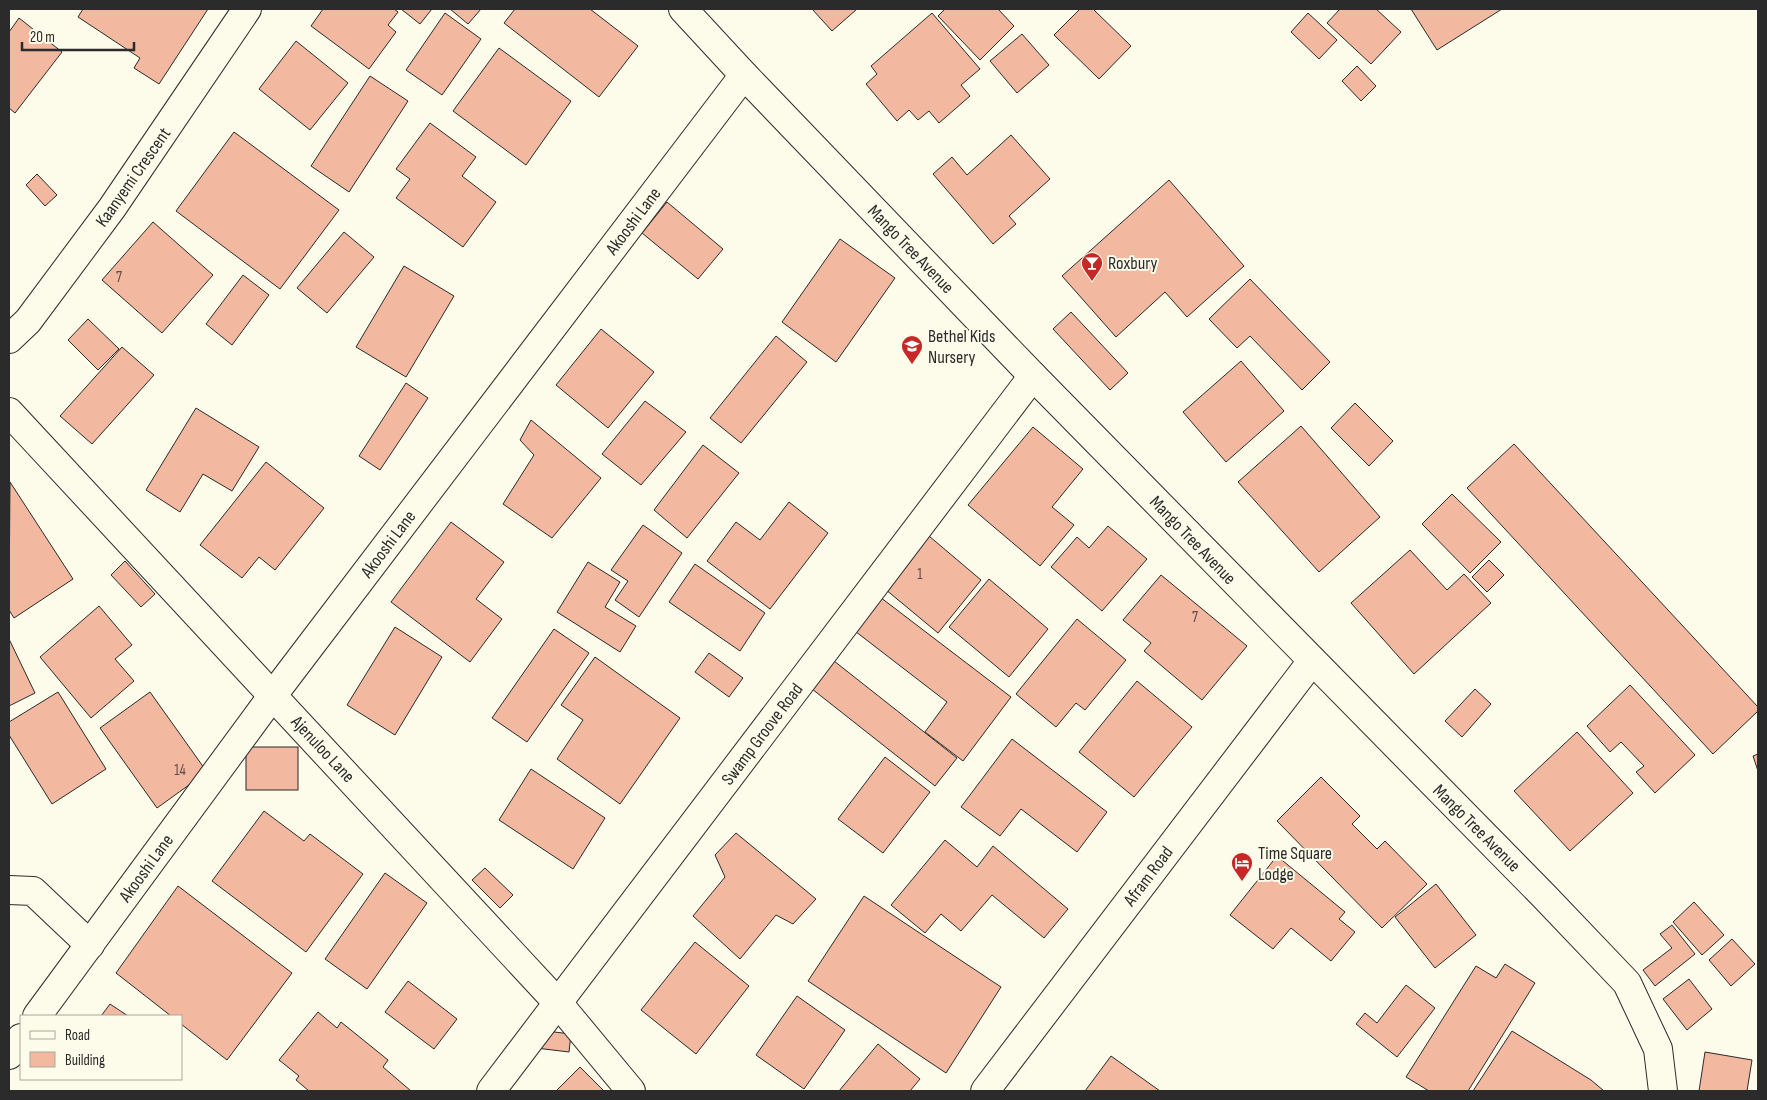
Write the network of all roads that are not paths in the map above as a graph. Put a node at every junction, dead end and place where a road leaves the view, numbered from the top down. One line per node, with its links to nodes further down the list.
1 (248, 9): 4 (street, Kaanyemi Crescent)
2 (683, 9): 3 (street, Mango Tree Avenue)
3 (744, 75): 5 (street, Mango Tree Avenue); 8 (street, Akooshi Lane)
4 (9, 339)
5 (1033, 376): 7 (street, Mango Tree Avenue); 11 (street, Swamp Groove Road)
6 (9, 412): 8 (street, Ajenuloo Lane)
7 (1312, 661): 17 (street, Afram Road); 18 (street, Mango Tree Avenue)
8 (273, 695): 10 (street, Akooshi Lane); 11 (street, Ajenuloo Lane)
9 (9, 890): 10 (street)
10 (90, 945): 12 (street, Akooshi Lane)
11 (558, 1003): 15 (street, Swamp Groove Road); 16 (street, Ajenuloo Lane)
12 (39, 1015)
13 (20, 1039): 14 (street)
14 (9, 1055)
15 (491, 1091)
16 (631, 1091)
17 (985, 1091)
18 (1663, 1091)

